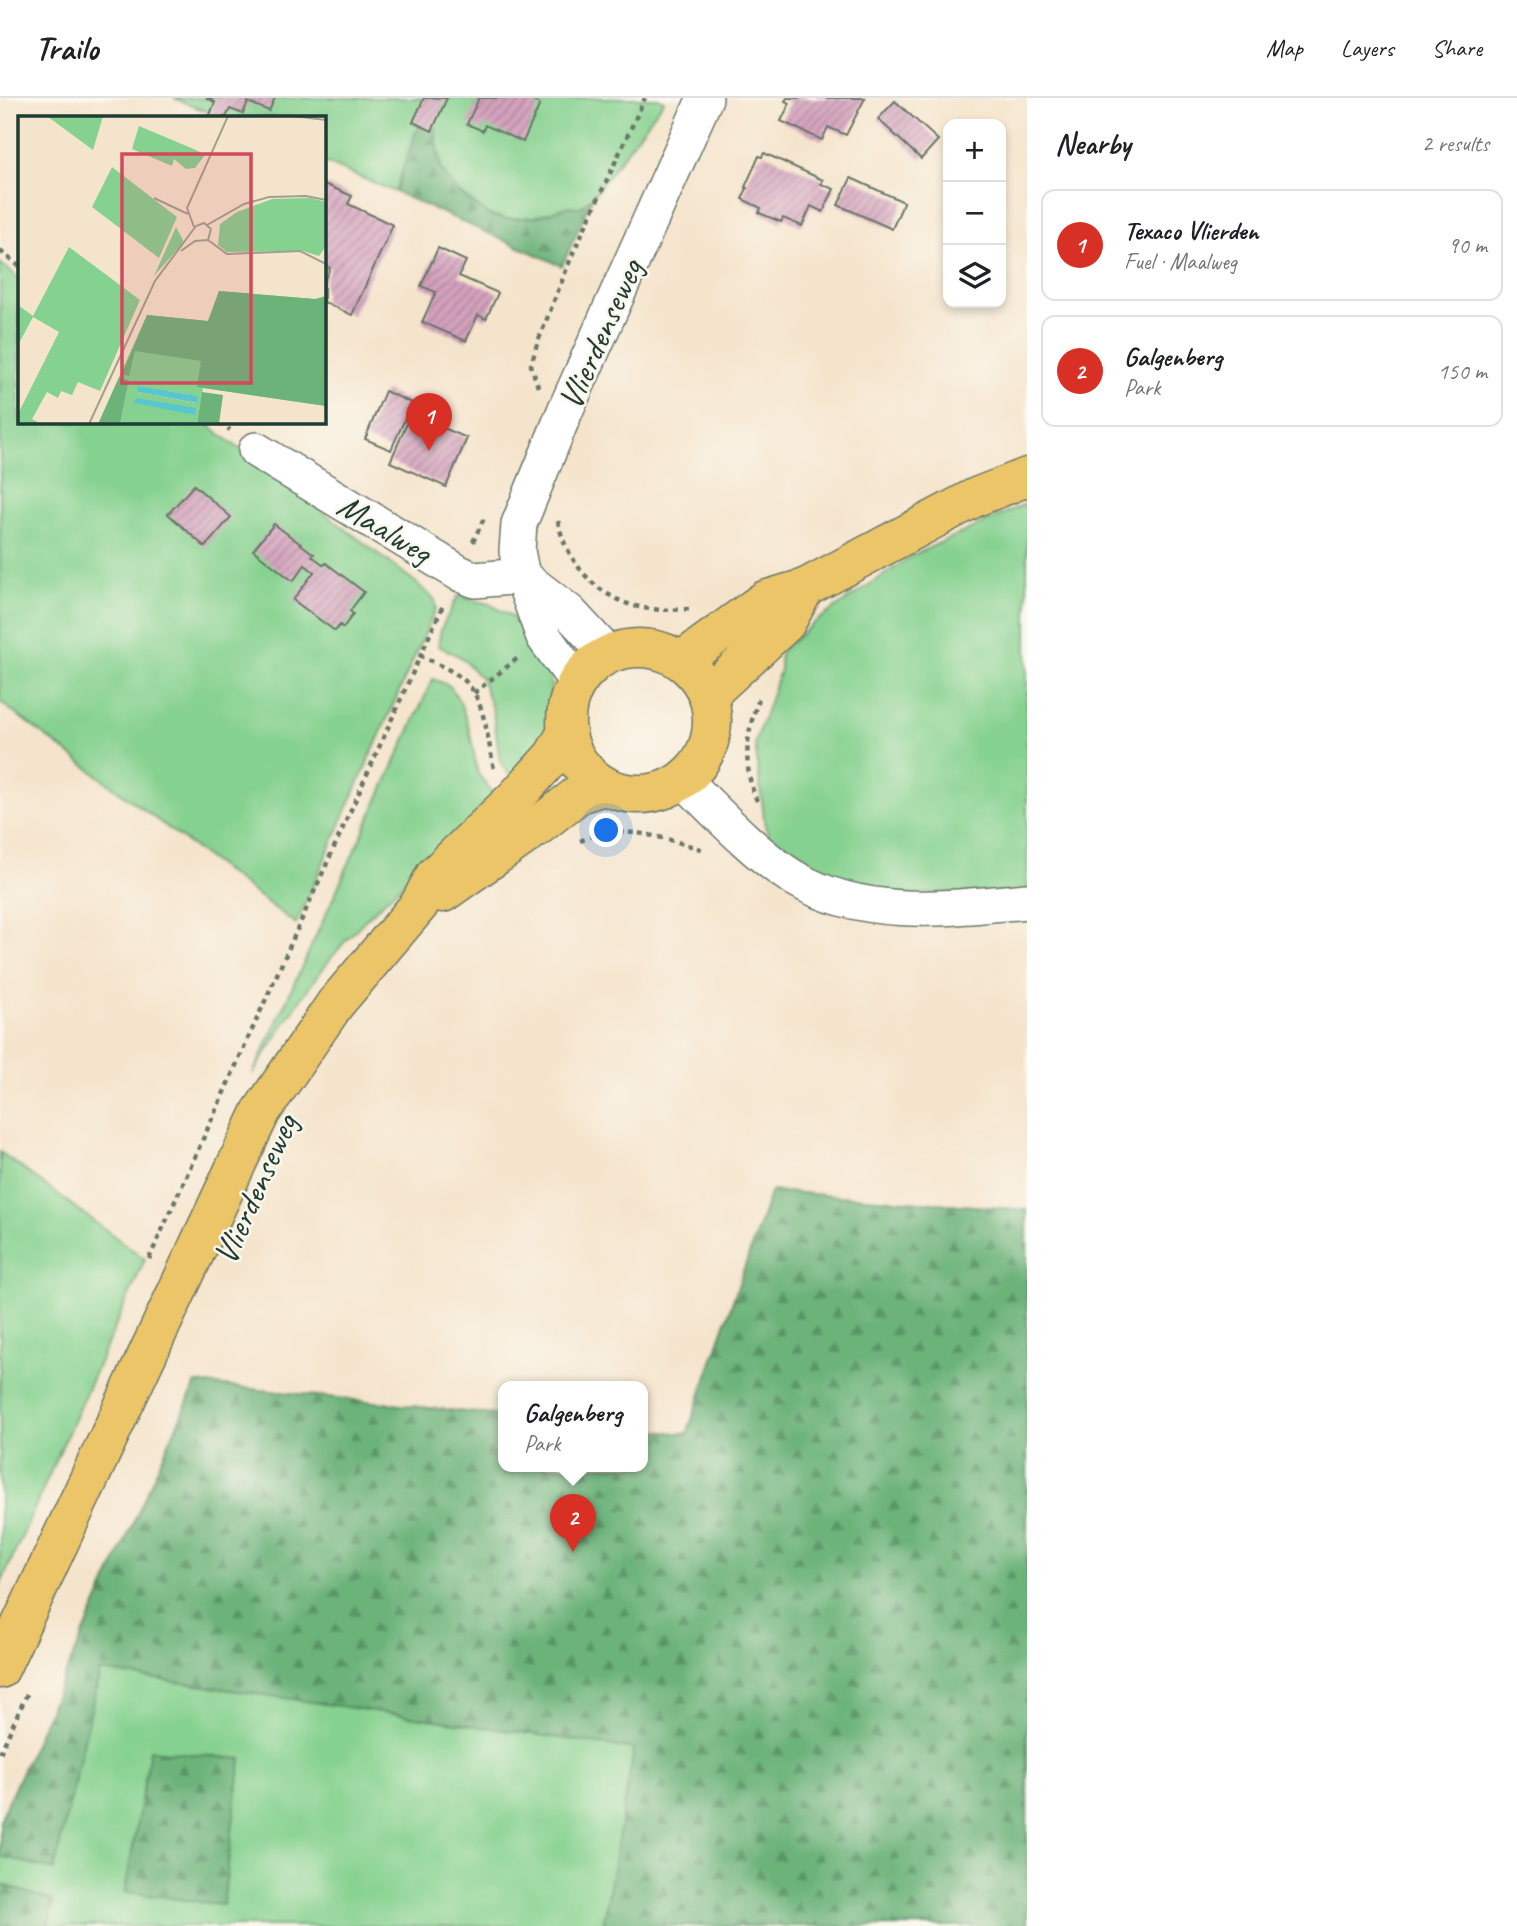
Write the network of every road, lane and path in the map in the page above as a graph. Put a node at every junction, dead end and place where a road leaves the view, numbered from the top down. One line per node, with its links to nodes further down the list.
1 (645, 98): 5 (path)
2 (705, 98): 9 (street, Vlierdenseweg)
3 (0, 251): 4 (path)
4 (18, 265)
5 (540, 392)
6 (256, 450): 8 (street, Maalweg)
7 (1027, 478): 10 (main road)
8 (459, 573): 9 (street, Maalweg); 12 (path, Vlierdenseweg)
9 (522, 576): 11 (street); 14 (street, Vlierdenseweg)
10 (805, 588): 13 (main road); 16 (main road)
11 (608, 654): 13 (main road); 14 (main road)
12 (420, 655): 15 (path); 24 (path, Vlierdenseweg)
13 (681, 660): 16 (main road)
14 (577, 682): 17 (main road)
15 (474, 693)
16 (708, 695): 18 (main road)
17 (567, 732): 19 (main road); 23 (main road, Vlierdenseweg)
18 (683, 779): 19 (main road); 22 (street)
19 (604, 786): 23 (main road, Vlierdenseweg)
20 (569, 846): 21 (path)
21 (708, 852)
22 (1027, 901)
23 (419, 905): 25 (main road, Vlierdenseweg)
24 (148, 1263)
25 (14, 1679): 26 (path)
26 (0, 1753)

